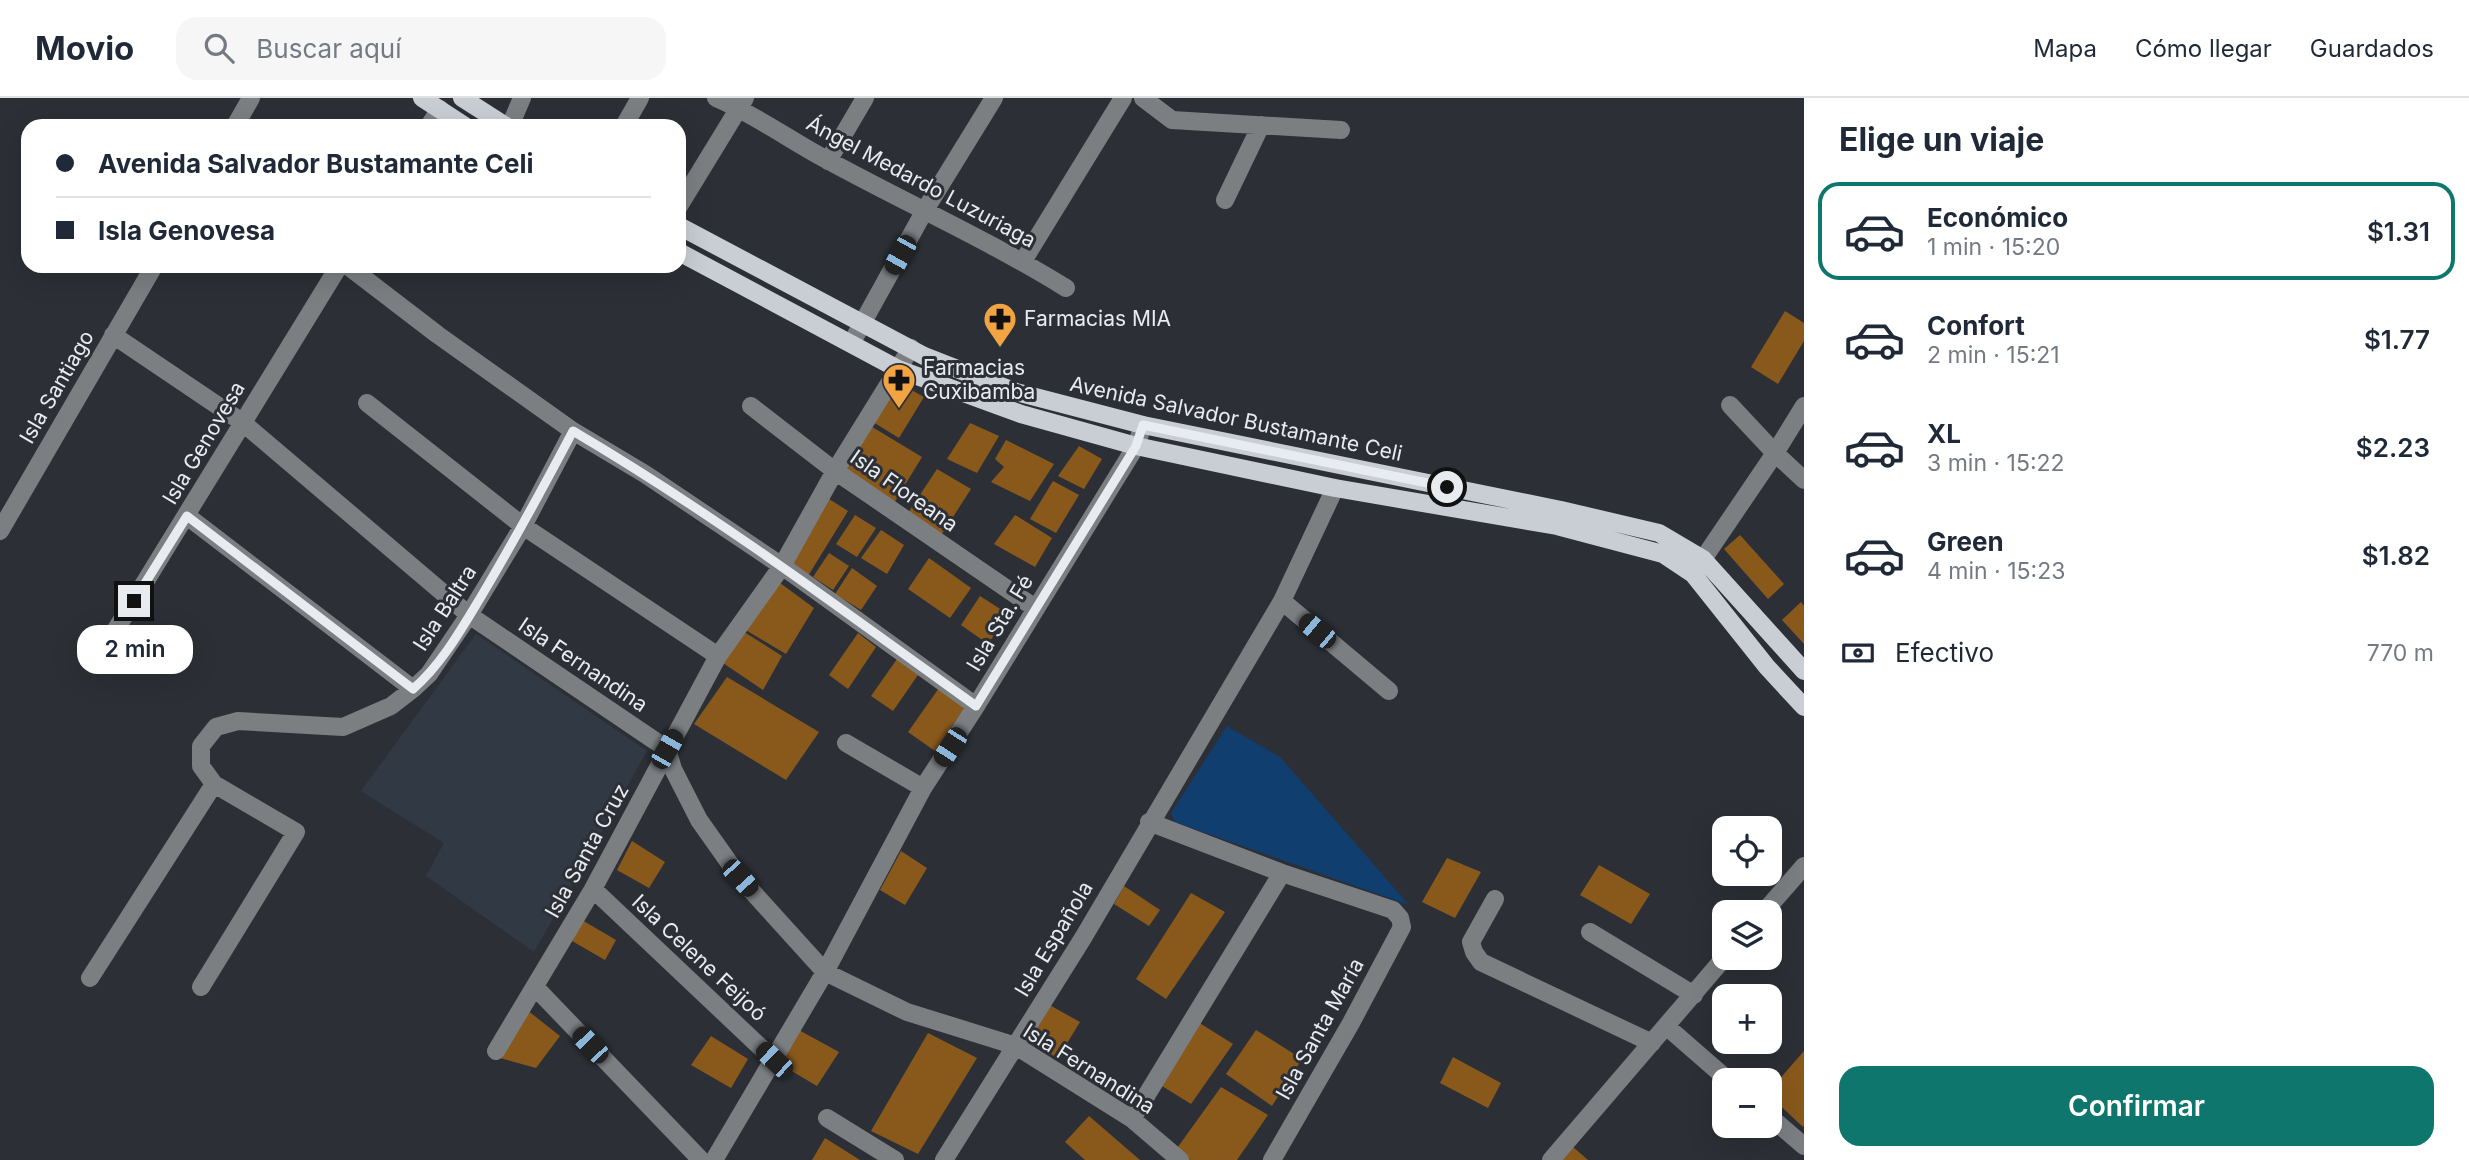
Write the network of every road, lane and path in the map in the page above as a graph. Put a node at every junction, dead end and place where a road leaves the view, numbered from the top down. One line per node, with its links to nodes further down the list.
1 (251, 98): 13 (street)
2 (422, 98): 12 (main road)
3 (462, 98): 16 (main road)
4 (522, 98): 17 (street)
5 (640, 98): 18 (street)
6 (716, 98): 11 (street, Ángel Medardo Luzuriaga)
7 (865, 98): 21 (street)
8 (994, 98): 24 (street)
9 (1123, 98): 27 (street)
10 (1143, 98): 19 (street)
11 (742, 103): 21 (street, Ángel Medardo Luzuriaga); 22 (street)
12 (440, 110): 14 (street); 15 (main road)
13 (239, 119)
14 (434, 119)
15 (454, 119)
16 (496, 119)
17 (512, 119)
18 (628, 119)
19 (1261, 125): 20 (street); 23 (street)
20 (1341, 130)
21 (828, 161): 24 (street, Ángel Medardo Luzuriaga)
22 (686, 194)
23 (1225, 200)
24 (925, 210): 27 (street, Ángel Medardo Luzuriaga); 32 (street)
25 (686, 230): 32 (main road, Avenida Salvador Bustamante Celi)
26 (686, 256): 34 (main road, Avenida Salvador Bustamante Celi)
27 (1023, 261): 31 (street, Ángel Medardo Luzuriaga)
28 (149, 273): 33 (street, Isla Santiago)
29 (335, 273): 41 (street, Isla Genovesa)
30 (357, 273): 43 (street)
31 (1066, 288)
32 (863, 322): 34 (street); 35 (main road, Avenida Salvador Bustamante Celi)
33 (113, 335): 41 (street, Isla Fernandina); 51 (street, Isla Santiago)
34 (852, 342): 36 (main road, Avenida Salvador Bustamante Celi)
35 (911, 348): 36 (street, Isla Santa Cruz); 42 (main road, Avenida Salvador Bustamante Celi)
36 (898, 369): 44 (main road, Avenida Salvador Bustamante Celi); 46 (street, Isla Santa Cruz)
37 (367, 403): 50 (street)
38 (1730, 405): 45 (street)
39 (1804, 405): 45 (street)
40 (751, 406): 46 (street, Isla Floreana)
41 (242, 422): 49 (street, Isla Genovesa); 56 (street, Isla Fernandina)
42 (1143, 425): 44 (street, Isla Sta. Fé); 53 (main road, Avenida Salvador Bustamante Celi)
43 (573, 431): 50 (street, Isla Baltra); 52 (street)
44 (1136, 446): 48 (main road, Avenida Salvador Bustamante Celi); 55 (street, Isla Sta. Fé)
45 (1775, 453): 47 (street); 53 (street)
46 (835, 471): 52 (street, Isla Santa Cruz); 55 (street, Isla Floreana)
47 (1804, 480)
48 (1335, 488): 53 (main road, Avenida Salvador Bustamante Celi); 54 (street, Isla Española)
49 (187, 516): 57 (street, Isla Genovesa); 62 (street)
50 (523, 526): 56 (street, Isla Baltra); 59 (street)
51 (0, 531)
52 (782, 566): 59 (street, Isla Santa Cruz); 64 (street)
53 (1698, 567): 58 (main road, Avenida Salvador Bustamante Celi); 60 (main road, Avenida Salvador Bustamante Celi)
54 (1282, 601): 63 (street); 70 (street, Isla Española)
55 (1035, 608): 64 (street, Isla Sta. Fé)
56 (469, 615): 62 (street, Isla Baltra); 67 (street, Isla Fernandina)
57 (107, 644)
58 (1787, 651): 60 (main road); 61 (main road, Avenida Salvador Bustamante Celi)
59 (718, 656): 67 (street, Isla Santa Cruz)
60 (1767, 667): 65 (main road, Avenida Salvador Bustamante Celi)
61 (1804, 671)
62 (413, 689): 68 (street, Isla Baltra)
63 (1389, 691)
64 (976, 706): 69 (street, Isla Sta. Fé)
65 (1804, 707)
66 (846, 743): 69 (street)
67 (667, 749): 73 (street, Isla Santa Cruz); 78 (street, Isla Fernandina)
68 (214, 784): 79 (street); 80 (street)
69 (923, 788): 78 (street, Isla Sta. Fé)
70 (1149, 822): 72 (street); 85 (street, Isla Española)
71 (1804, 866): 75 (street)
72 (1282, 873): 90 (street); 98 (street, Isla Santa María)
73 (593, 889): 81 (street, Isla Santa Cruz); 87 (street, Isla Celene Feijoó)
74 (1495, 899): 84 (street)
75 (1774, 900)
76 (1590, 932): 82 (street)
77 (1715, 970): 82 (street)
78 (825, 972): 85 (street, Isla Fernandina); 87 (street, Isla Sta. Fé)
79 (90, 978)
80 (201, 987)
81 (535, 987): 86 (street, Isla Santa Cruz); 93 (street)
82 (1694, 995): 83 (street)
83 (1666, 1026): 84 (street); 88 (street)
84 (1652, 1043): 99 (street)
85 (1016, 1046): 90 (street, Isla Fernandina); 96 (street, Isla Española)
86 (496, 1051)
87 (774, 1060): 94 (street, Isla Sta. Fé)
88 (1714, 1068)
89 (827, 1118): 95 (street)
90 (1132, 1119): 97 (street, Isla Fernandina)
91 (1782, 1127): 92 (street)
92 (1804, 1146)
93 (701, 1160)
94 (714, 1160)
95 (895, 1160)
96 (944, 1160)
97 (1180, 1160)
98 (1272, 1160)
99 (1551, 1160)

